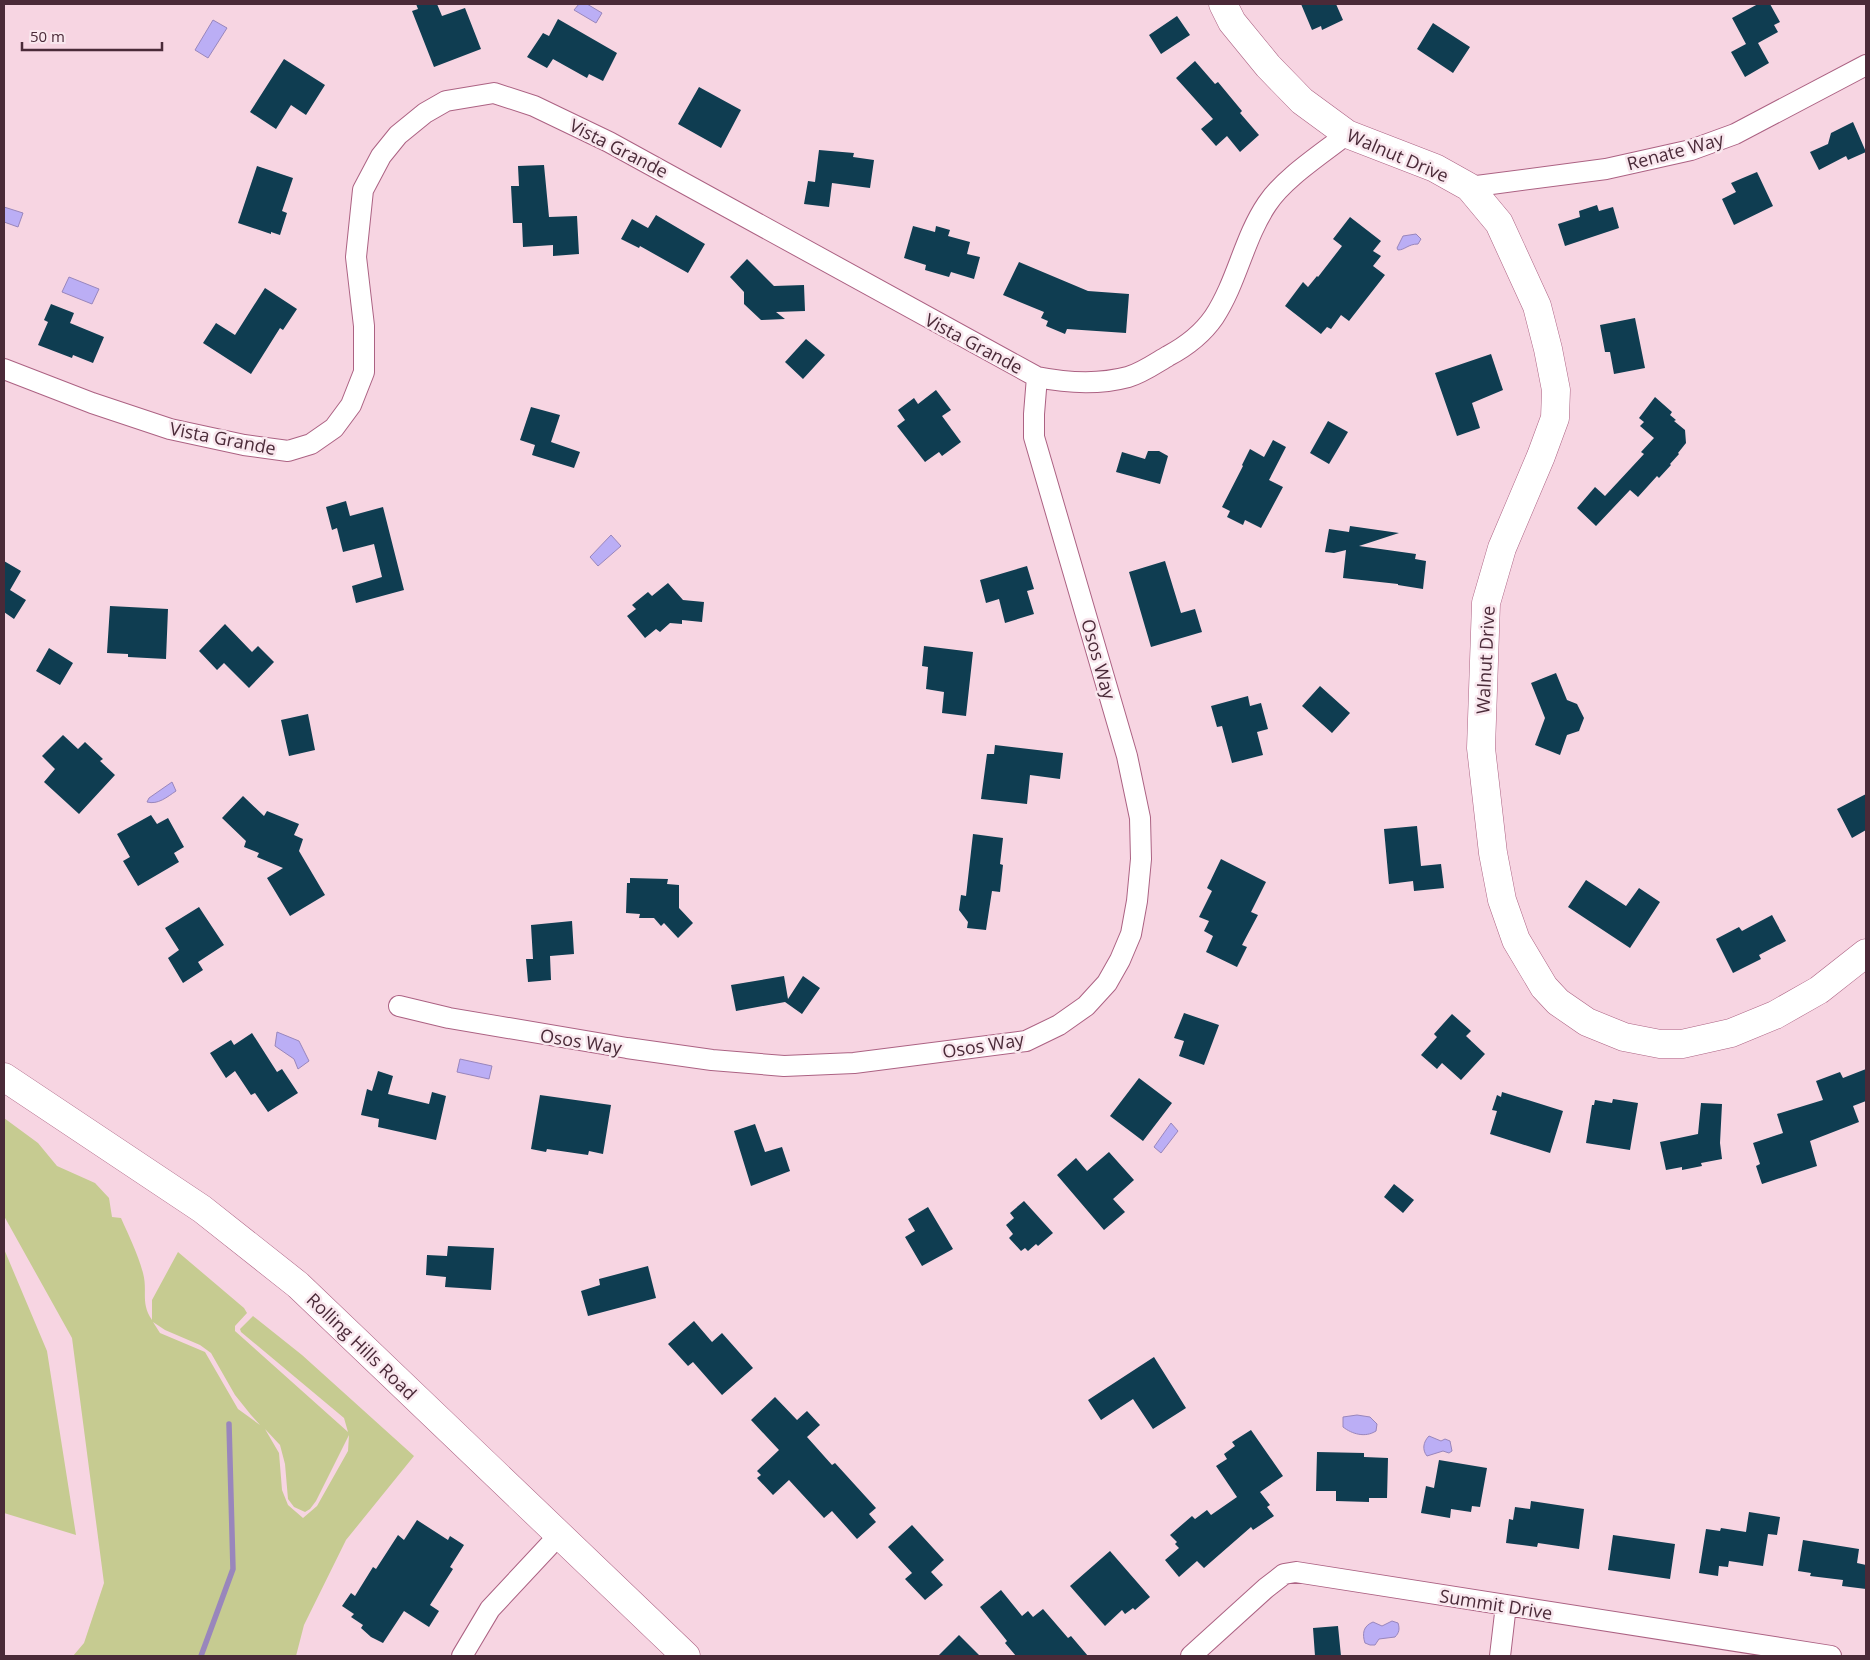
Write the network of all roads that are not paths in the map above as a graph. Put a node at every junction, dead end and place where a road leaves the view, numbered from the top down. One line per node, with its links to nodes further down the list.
1 (1223, 4): 3 (street, Walnut Drive)
2 (1866, 66): 4 (street, Renate Way)
3 (1347, 134): 4 (street, Walnut Drive); 6 (street, Vista Grande)
4 (1469, 187): 7 (street, Walnut Drive)
5 (4, 369): 6 (street, Vista Grande)
6 (1038, 377): 8 (street, Osos Way)
7 (1866, 953)
8 (398, 1006)
9 (4, 1078): 10 (street, Rolling Hills Road)
10 (559, 1535): 12 (street); 13 (street, Rolling Hills Road)
11 (1506, 1605): 14 (street, Summit Drive); 15 (street); 16 (street, Summit Drive)
12 (462, 1656)
13 (686, 1656)
14 (1191, 1656)
15 (1500, 1656)
16 (1831, 1656)

